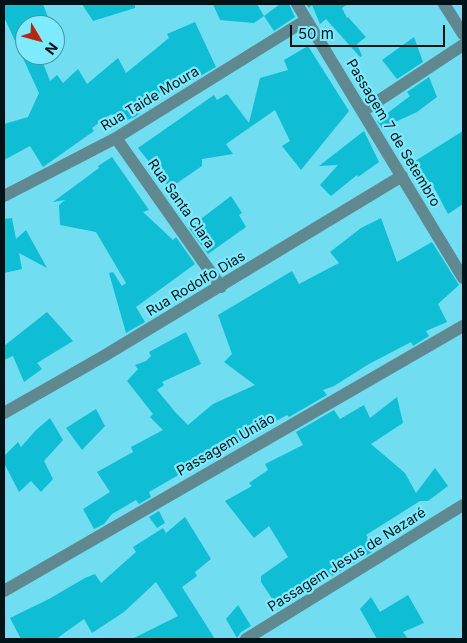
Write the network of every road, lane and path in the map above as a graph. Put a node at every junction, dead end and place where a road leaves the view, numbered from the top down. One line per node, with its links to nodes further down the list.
1 (298, 4): 3 (street, Passagem 7 de Setembro)
2 (444, 4): 4 (street)
3 (306, 20): 6 (street, Passagem 7 de Setembro); 7 (street, Rua Taide Moura)
4 (463, 34)
5 (463, 45): 6 (street)
6 (363, 111): 8 (street, Passagem 7 de Setembro)
7 (116, 138): 9 (street, Rua Taide Moura); 11 (street, Rua Santa Clara)
8 (402, 176): 10 (street, Passagem 7 de Setembro); 11 (street, Rua Rodolfo Dias)
9 (4, 196)
10 (463, 278)
11 (221, 287): 13 (street, Rua Rodolfo Dias)
12 (463, 326): 15 (street, Passagem União)
13 (4, 413)
14 (463, 505): 16 (street, Passagem Jesus de Nazaré)
15 (4, 591)
16 (246, 639)

